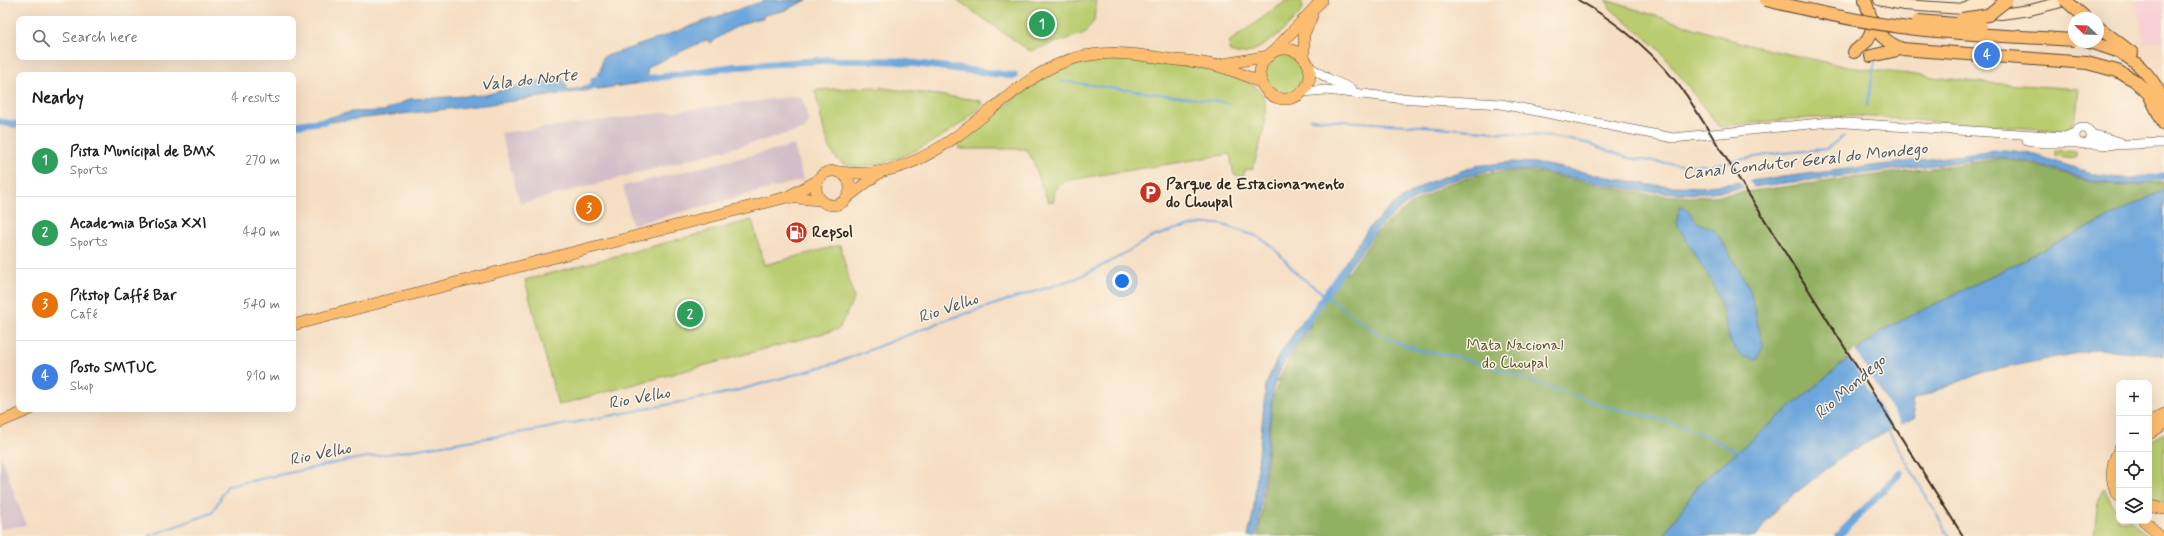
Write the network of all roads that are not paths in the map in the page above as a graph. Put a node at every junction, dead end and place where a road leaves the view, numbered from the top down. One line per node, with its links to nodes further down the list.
1 (1766, 0): 16 (highway, bridge)
2 (1800, 0): 12 (highway)
3 (1865, 0): 13 (highway)
4 (1871, 0): 5 (main road)
5 (1880, 0): 10 (main road)
6 (2006, 0): 10 (main road); 12 (highway, bridge)
7 (2065, 0): 11 (highway, bridge)
8 (2069, 0): 10 (main road)
9 (1318, 4): 22 (main road); 24 (main road)
10 (1964, 8)
11 (2079, 12)
12 (1924, 22): 15 (highway, bridge)
13 (1873, 26): 20 (highway); 21 (highway)
14 (2104, 32): 19 (highway)
15 (2068, 33)
16 (2068, 40)
17 (2104, 40): 19 (highway)
18 (2104, 47): 30 (highway)
19 (2125, 48): 27 (highway)
20 (1902, 49): 23 (highway); 31 (highway)
21 (1854, 52)
22 (1271, 54): 24 (main road); 25 (main road); 26 (main road)
23 (1871, 56)
24 (1306, 62): 28 (main road); 29 (street)
25 (1215, 65): 26 (main road); 39 (main road)
26 (1262, 82): 28 (main road)
27 (2164, 91)
28 (1302, 92): 29 (street)
29 (1358, 92): 32 (street)
30 (2164, 105)
31 (2164, 124)
32 (1974, 132): 33 (street); 35 (street)
33 (2075, 133): 34 (street); 35 (street)
34 (2091, 134): 35 (street); 36 (street)
35 (2082, 143): 36 (street)
36 (2123, 143): 37 (street)
37 (2164, 143)
38 (840, 172): 39 (main road); 40 (main road); 41 (main road)
39 (879, 173): 41 (main road)
40 (817, 181): 42 (main road); 43 (main road)
41 (849, 196): 43 (main road)
42 (787, 197): 43 (main road); 44 (main road)
43 (820, 200)
44 (296, 324)
45 (24, 412): 48 (main road)
46 (2164, 414): 47 (main road)
47 (2152, 420)
48 (0, 422)
49 (2164, 424): 50 (main road)
50 (2152, 432)
51 (2118, 452): 52 (main road)
52 (2116, 489)
53 (2152, 507): 54 (main road)
54 (2164, 509)
55 (2148, 524): 56 (main road)
56 (2159, 536)

